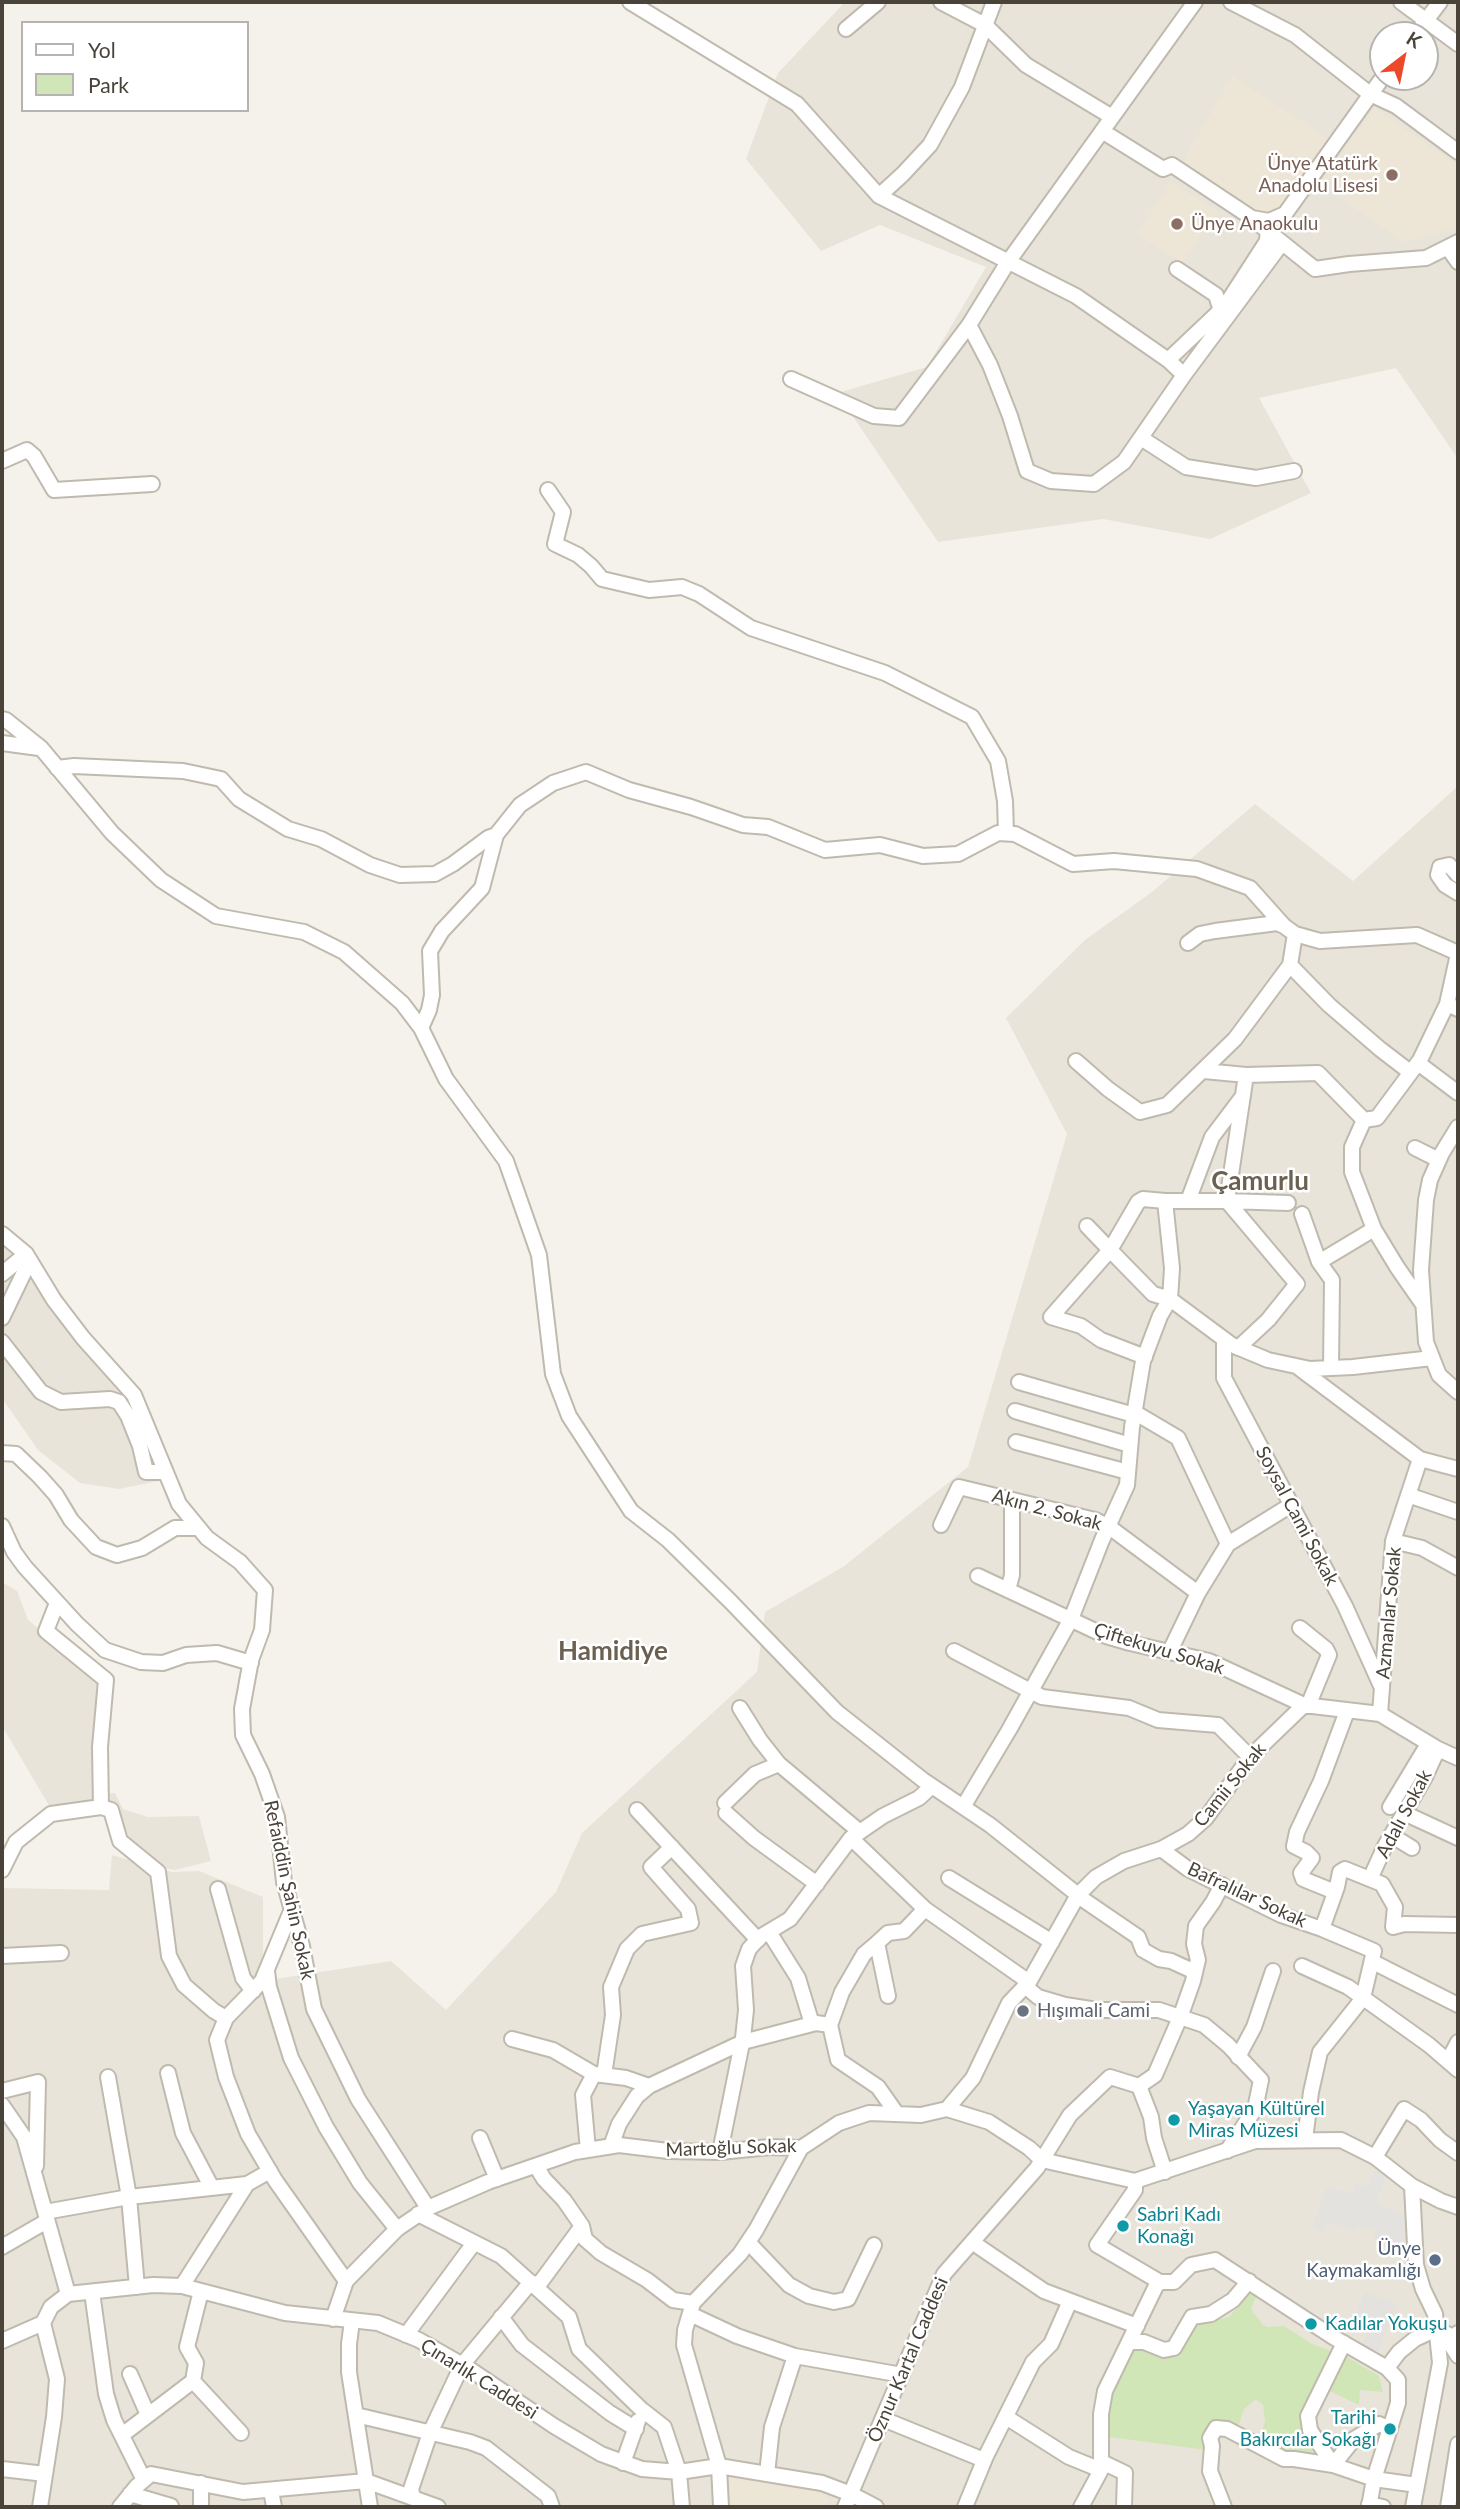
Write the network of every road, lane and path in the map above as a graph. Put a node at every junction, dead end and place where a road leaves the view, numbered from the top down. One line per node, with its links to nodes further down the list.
1 (630, 2): 18 (street)
2 (878, 2): 11 (street)
3 (941, 2): 10 (street)
4 (993, 2): 10 (street)
5 (1195, 2): 15 (street)
6 (1231, 2): 14 (street)
7 (1401, 2): 9 (street)
8 (1440, 2): 9 (street)
9 (1427, 20): 12 (street)
10 (985, 25): 15 (street); 18 (street)
11 (846, 29)
12 (1458, 44)
13 (1372, 91): 14 (street)
14 (1370, 94): 17 (street); 19 (street)
15 (1112, 117): 16 (street)
16 (1102, 131): 19 (street); 22 (street)
17 (1458, 152)
18 (879, 196): 22 (street)
19 (1268, 226): 20 (street); 25 (street)
20 (1282, 243): 21 (street); 26 (street)
21 (1453, 245): 23 (street)
22 (1008, 262): 27 (street); 28 (street)
23 (1458, 262)
24 (1177, 269): 25 (street)
25 (1222, 307): 26 (street); 28 (street)
26 (1223, 322): 29 (street)
27 (970, 325): 30 (street); 31 (street)
28 (1168, 359): 29 (street)
29 (1184, 375): 31 (street)
30 (791, 379)
31 (1140, 438): 33 (street)
32 (2, 461): 34 (street)
33 (1294, 471)
34 (152, 484)
35 (548, 490): 40 (street)
36 (2, 719): 38 (street)
37 (2, 743): 38 (street)
38 (41, 748): 39 (street)
39 (57, 768): 41 (street); 49 (street)
40 (1006, 833): 41 (street); 44 (street)
41 (496, 835): 49 (street)
42 (1458, 875): 43 (street)
43 (1458, 893)
44 (1289, 930): 45 (street); 46 (street); 47 (street)
45 (1188, 943)
46 (1458, 953): 48 (street)
47 (1290, 965): 51 (street); 52 (street)
48 (1453, 1006): 51 (street)
49 (421, 1028): 123 (street)
50 (1076, 1061): 52 (street)
51 (1414, 1068): 54 (street); 56 (street)
52 (1204, 1071): 53 (street)
53 (1246, 1075): 55 (street); 56 (street)
54 (1458, 1093)
55 (1244, 1094): 61 (street); 62 (street)
56 (1364, 1120): 66 (street)
57 (1458, 1127): 59 (street)
58 (1415, 1148): 59 (street)
59 (1439, 1160): 73 (street)
60 (1165, 1201): 61 (street); 68 (street); 72 (street)
61 (1188, 1201): 62 (street)
62 (1227, 1201): 63 (street); 77 (street)
63 (1288, 1203)
64 (1302, 1214): 70 (street)
65 (1087, 1226): 68 (street)
66 (1374, 1229): 70 (street); 73 (street)
67 (2, 1234): 69 (street, Refaiddin Şahin Sokak)
68 (1110, 1250): 72 (street); 78 (street)
69 (28, 1257): 71 (street); 74 (street); 91 (street, Refaiddin Şahin Sokak)
70 (1319, 1262): 81 (street)
71 (2, 1274)
72 (1170, 1299): 75 (street); 78 (street)
73 (1422, 1303): 79 (street)
74 (2, 1318)
75 (1224, 1339): 77 (street); 95 (street, Soysal Cami Sokak)
76 (2, 1342): 91 (street)
77 (1238, 1348): 80 (street)
78 (1145, 1357): 85 (street)
79 (1432, 1358): 81 (street); 83 (street)
80 (1297, 1366): 81 (street); 89 (street)
81 (1331, 1368)
82 (1019, 1382): 85 (street)
83 (1458, 1392)
84 (1015, 1411): 87 (street)
85 (1134, 1413): 87 (street); 102 (street)
86 (1016, 1442): 92 (street)
87 (1130, 1445): 92 (street)
88 (2, 1453): 100 (street)
89 (1420, 1459): 90 (street); 93 (street, Azmanlar Sokak)
90 (1458, 1469)
91 (165, 1472): 100 (street, Refaiddin Şahin Sokak)
92 (1128, 1472): 99 (street)
93 (1408, 1495): 96 (street); 101 (street, Azmanlar Sokak)
94 (1012, 1500): 97 (street, Akın 2. Sokak); 99 (street, Akın 2. Sokak); 105 (street)
95 (1291, 1505): 102 (street); 113 (street, Soysal Cami Sokak)
96 (1458, 1511)
97 (941, 1524)
98 (2, 1526): 107 (street)
99 (1108, 1526): 106 (street, Akın 2. Sokak); 108 (street)
100 (199, 1528): 112 (street, Refaiddin Şahin Sokak)
101 (1393, 1541): 103 (street); 113 (street, Azmanlar Sokak)
102 (1228, 1544): 106 (street)
103 (1458, 1568)
104 (978, 1576): 105 (street, Çiftekuyu Sokak)
105 (1008, 1590): 108 (street, Çiftekuyu Sokak)
106 (1198, 1593): 111 (street)
107 (57, 1603): 112 (street); 124 (street)
108 (1071, 1619): 111 (street, Çiftekuyu Sokak); 114 (street)
109 (1300, 1628): 115 (street)
110 (954, 1651): 114 (street)
111 (1170, 1651): 115 (street, Çiftekuyu Sokak)
112 (251, 1663): 142 (street, Refaiddin Şahin Sokak)
113 (1382, 1690): 118 (street, Azmanlar Sokak)
114 (1031, 1692): 120 (street); 125 (street)
115 (1306, 1706): 117 (street, Çiftekuyu Sokak); 120 (street, Camii Sokak)
116 (740, 1707): 122 (street)
117 (1347, 1711): 118 (street, Çiftekuyu Sokak); 140 (street)
118 (1380, 1714): 119 (street, Çiftekuyu Sokak)
119 (1433, 1746): 121 (street, Çiftekuyu Sokak); 127 (street, Adalı Sokak)
120 (1250, 1757): 133 (street, Camii Sokak)
121 (1458, 1758)
122 (779, 1765): 128 (street); 137 (street)
123 (932, 1786): 125 (street); 128 (street)
124 (101, 1807): 134 (street); 162 (street)
125 (963, 1807): 141 (street)
126 (637, 1810): 131 (street)
127 (1397, 1810): 129 (street, Adalı Sokak); 130 (street)
128 (856, 1835): 137 (street); 143 (street)
129 (1391, 1835): 132 (street); 136 (street, Adalı Sokak)
130 (1458, 1838)
131 (672, 1847): 146 (street); 171 (street)
132 (1412, 1848)
133 (1161, 1849): 138 (street, Bafralılar Sokak); 141 (street, Camii Sokak)
134 (2, 1870)
135 (948, 1878): 147 (street)
136 (1370, 1879): 140 (street); 144 (street)
137 (817, 1884): 146 (street)
138 (1222, 1885): 145 (street, Bafralılar Sokak); 155 (street)
139 (218, 1889): 157 (street)
140 (1335, 1892): 145 (street)
141 (1078, 1895): 147 (street, Camii Sokak); 155 (street)
142 (292, 1909): 153 (street); 201 (street, Refaiddin Şahin Sokak)
143 (925, 1909): 148 (street); 156 (street)
144 (1458, 1925)
145 (1322, 1929): 151 (street, Bafralılar Sokak)
146 (763, 1936): 163 (street); 166 (street)
147 (1052, 1942): 156 (street, Camii Sokak)
148 (877, 1943): 158 (street); 164 (street)
149 (61, 1953): 150 (street)
150 (2, 1956)
151 (1373, 1956): 159 (street); 160 (street, Bafralılar Sokak)
152 (1302, 1966): 159 (street)
153 (267, 1970): 157 (street); 204 (street)
154 (1273, 1971): 168 (street)
155 (1195, 1972): 161 (street)
156 (1027, 1984): 161 (street); 177 (street, Camii Sokak)
157 (253, 1991): 162 (street)
158 (888, 1996)
159 (1363, 1998): 169 (street); 181 (street)
160 (1458, 2005)
161 (1181, 2015): 168 (street); 174 (street)
162 (226, 2018): 191 (street)
163 (812, 2024): 164 (street); 166 (street)
164 (830, 2025): 178 (street)
165 (512, 2039): 171 (street)
166 (743, 2042): 173 (street); 186 (street)
167 (1458, 2042): 169 (street)
168 (1238, 2057): 185 (street)
169 (1453, 2066)
170 (168, 2073): 198 (street)
171 (599, 2074): 173 (street); 184 (street)
172 (108, 2077): 199 (street)
173 (649, 2086): 182 (street)
174 (1139, 2087): 189 (street, Öznur Kartal Caddesi); 192 (street)
175 (2, 2091): 194 (street)
176 (2, 2105): 179 (street)
177 (947, 2109): 178 (street, Martoğlu Sokak); 189 (street)
178 (897, 2114): 183 (street, Martoğlu Sokak)
179 (8, 2124): 194 (street)
180 (480, 2138): 193 (street)
181 (1305, 2139): 185 (street); 188 (street)
182 (611, 2146): 184 (street, Martoğlu Sokak); 186 (street, Martoğlu Sokak)
183 (801, 2148): 186 (street, Martoğlu Sokak); 206 (street)
184 (588, 2150): 190 (street, Martoğlu Sokak)
185 (1227, 2151): 192 (street)
186 (720, 2152)
187 (1458, 2153): 188 (street)
188 (1375, 2157): 197 (street)
189 (1042, 2160): 195 (street); 207 (street, Öznur Kartal Caddesi)
190 (536, 2166): 193 (street, Martoğlu Sokak); 203 (street)
191 (270, 2171): 196 (street); 211 (street)
192 (1165, 2172): 195 (street)
193 (497, 2179): 201 (street, Martoğlu Sokak)
194 (36, 2181): 202 (street)
195 (1135, 2181): 212 (street)
196 (247, 2184): 198 (street); 214 (street)
197 (1412, 2186): 200 (street); 226 (street)
198 (212, 2188): 199 (street)
199 (129, 2197): 202 (street); 215 (street)
200 (1457, 2202)
201 (423, 2211): 204 (street, Martoğlu Sokak); 208 (street)
202 (46, 2217): 205 (street); 218 (street)
203 (582, 2226): 213 (street); 220 (street)
204 (397, 2229): 211 (street, Martoğlu Sokak)
205 (3, 2242)
206 (748, 2242): 209 (street); 220 (street)
207 (972, 2242): 219 (street); 237 (street, Öznur Kartal Caddesi)
208 (474, 2243): 213 (street); 227 (street)
209 (874, 2245)
210 (1249, 2280): 212 (street); 230 (street); 231 (street)
211 (346, 2281): 222 (street)
212 (1160, 2282): 225 (street)
213 (534, 2284): 221 (street); 239 (street)
214 (181, 2286): 215 (street, Çınarlık Caddesi); 216 (street, Çınarlık Caddesi)
215 (137, 2287): 217 (street, Çınarlık Caddesi)
216 (201, 2291): 222 (street, Çınarlık Caddesi); 238 (street)
217 (92, 2292): 218 (street, Çınarlık Caddesi); 248 (street)
218 (68, 2294): 224 (street)
219 (1070, 2301): 225 (street); 242 (street)
220 (691, 2309): 232 (street); 253 (street)
221 (501, 2317): 234 (street); 244 (street)
222 (333, 2319): 223 (street, Çınarlık Caddesi)
223 (352, 2321): 227 (street, Çınarlık Caddesi); 241 (street)
224 (43, 2323): 229 (street); 257 (street)
225 (1137, 2326): 230 (street)
226 (1437, 2329): 228 (street); 235 (street); 263 (street)
227 (406, 2335): 234 (street, Çınarlık Caddesi)
228 (1456, 2335): 233 (street)
229 (2, 2341)
230 (1129, 2342): 254 (street)
231 (1344, 2343): 235 (street); 252 (street)
232 (795, 2356): 237 (street); 258 (street)
233 (1458, 2356)
234 (462, 2365): 247 (street); 251 (street, Çınarlık Caddesi)
235 (1387, 2368): 245 (street)
236 (130, 2374): 240 (street)
237 (902, 2375): 243 (street, Öznur Kartal Caddesi)
238 (193, 2381): 240 (street); 246 (street)
239 (641, 2409): 244 (street); 256 (street)
240 (148, 2415): 248 (street)
241 (356, 2415): 247 (street); 261 (street)
242 (1006, 2417): 250 (street); 254 (street)
243 (883, 2419): 250 (street); 267 (street, Öznur Kartal Caddesi)
244 (636, 2429): 251 (street)
245 (1390, 2429): 252 (street); 259 (street)
246 (241, 2433)
247 (430, 2433): 266 (street); 276 (street)
248 (122, 2435): 260 (street)
249 (1458, 2444): 285 (street)
250 (984, 2460): 280 (street)
251 (623, 2463): 256 (street, Çınarlık Caddesi)
252 (1333, 2465): 259 (street); 283 (street)
253 (719, 2466): 256 (street, Çınarlık Caddesi); 258 (street, Çınarlık Caddesi); 278 (street)
254 (1101, 2466): 281 (street); 282 (street)
255 (2, 2469): 257 (street)
256 (679, 2472): 277 (street)
257 (45, 2474): 270 (street)
258 (767, 2474): 267 (street, Çınarlık Caddesi)
259 (1374, 2479): 263 (street); 269 (street)
260 (144, 2480): 262 (street); 265 (street)
261 (366, 2481): 264 (street); 266 (street); 274 (street)
262 (201, 2483): 264 (street); 272 (street)
263 (1417, 2485): 284 (street)
264 (271, 2490): 273 (street)
265 (130, 2494): 268 (street); 271 (street)
266 (413, 2497): 275 (street)
267 (848, 2500): 279 (street, Çınarlık Caddesi)
268 (166, 2506)
269 (1374, 2506)
270 (40, 2507)
271 (120, 2507)
272 (201, 2507)
273 (274, 2507)
274 (370, 2507)
275 (438, 2507)
276 (552, 2507)
277 (682, 2507)
278 (721, 2507)
279 (876, 2507)
280 (965, 2507)
281 (1081, 2507)
282 (1124, 2507)
283 (1224, 2507)
284 (1413, 2507)
285 (1448, 2507)

